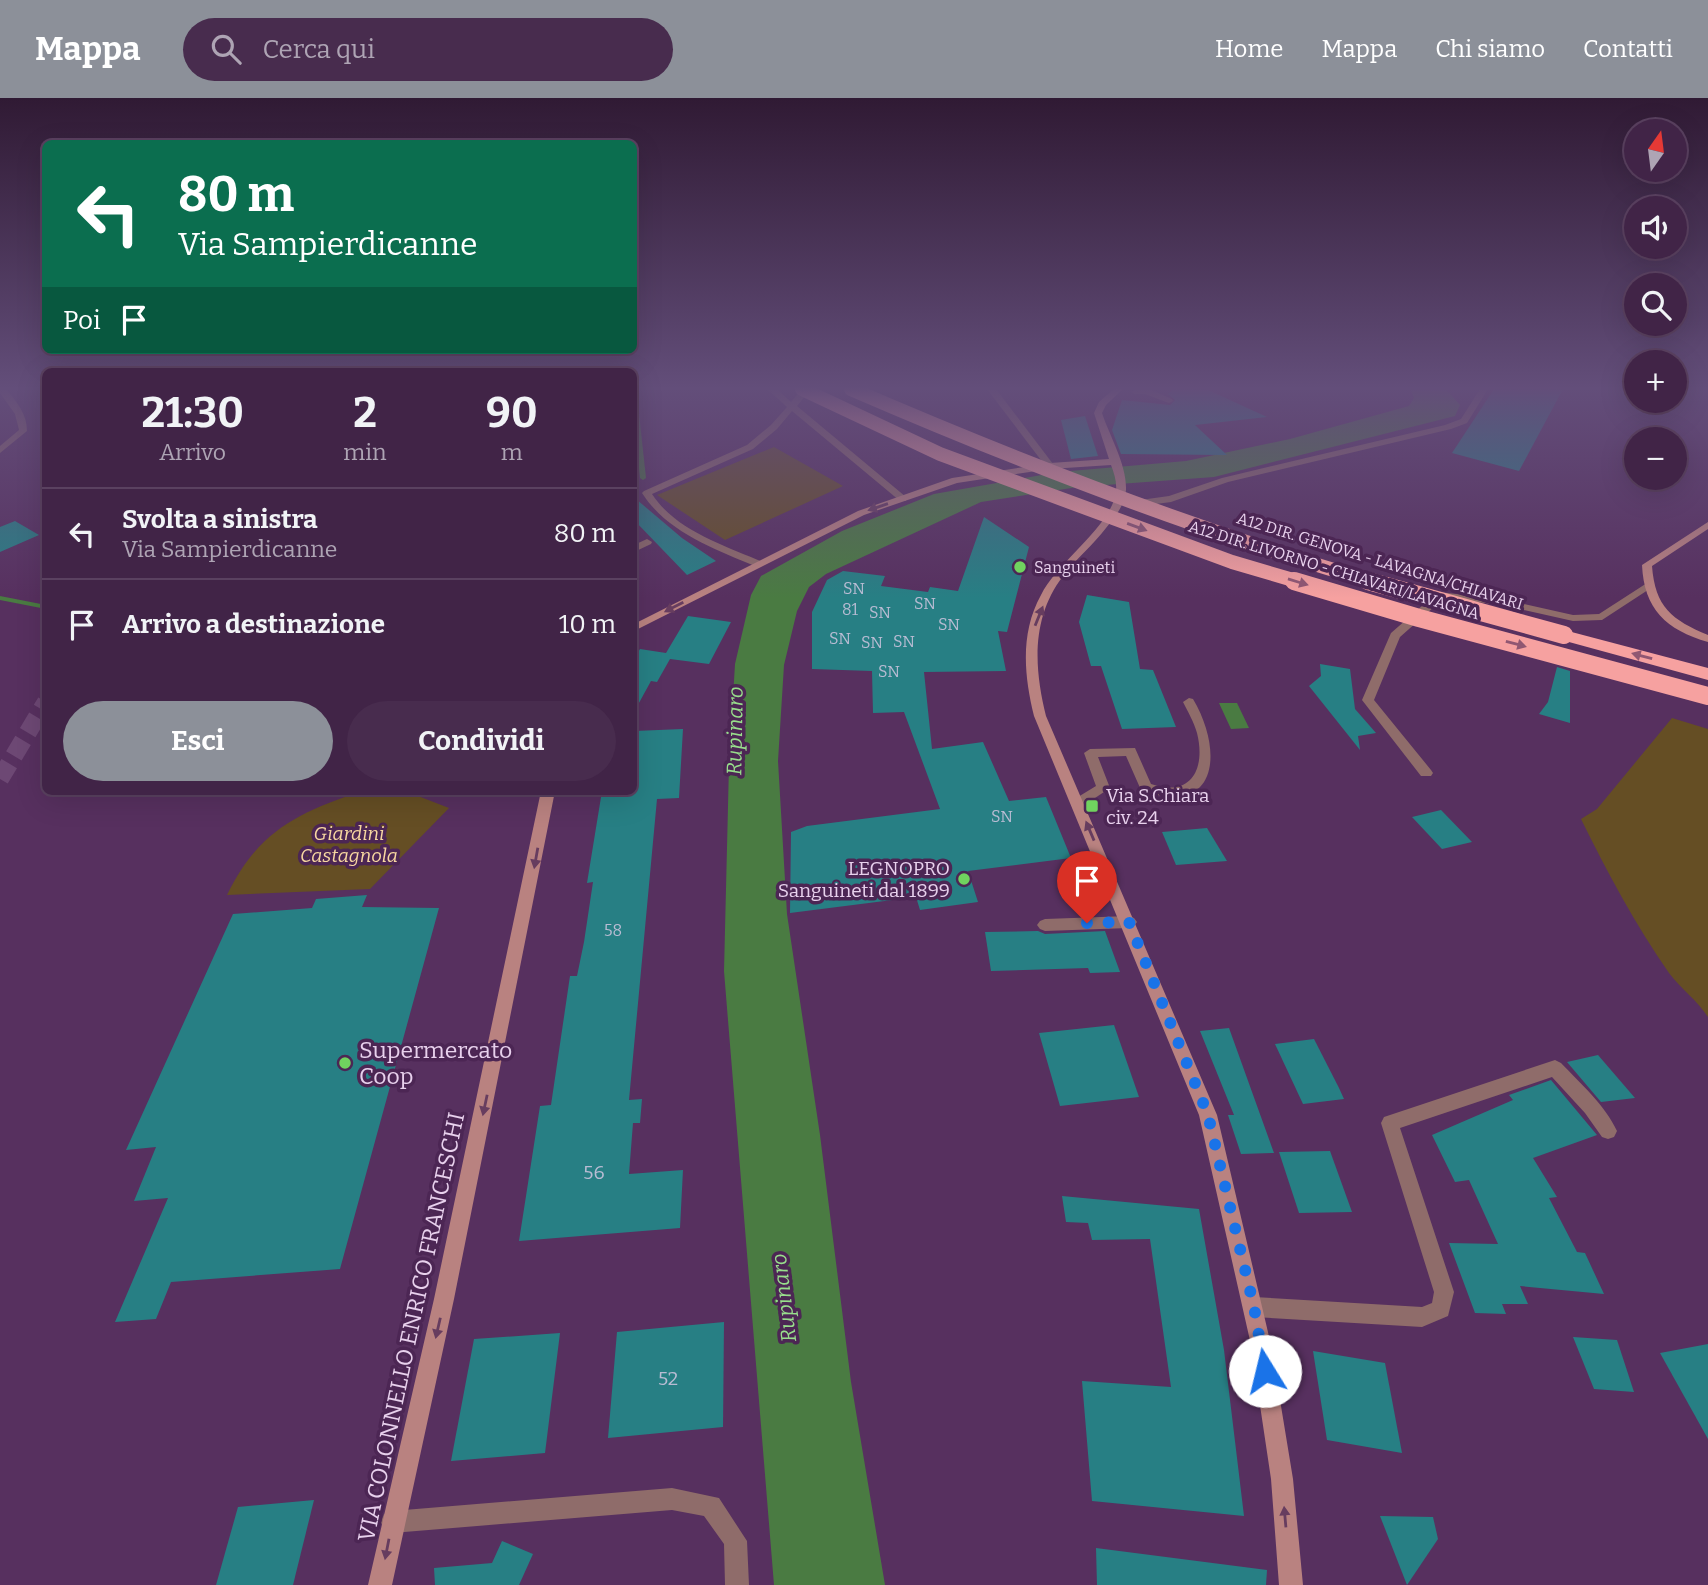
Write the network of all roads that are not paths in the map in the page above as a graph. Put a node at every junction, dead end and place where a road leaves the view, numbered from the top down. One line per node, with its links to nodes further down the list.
1 (724, 458): 15 (street)
2 (854, 458): 11 (street)
3 (952, 458): 20 (highway, A12 DIR. LIVORNO - CHIAVARI/LAVAGNA, one-way to 20, bridge)
4 (1018, 458): 19 (highway, A12 DIR. GENOVA - LAVAGNA/CHIAVARI, one-way to 4, bridge)
5 (1044, 458): 9 (street)
6 (1111, 458): 8 (main road)
7 (1318, 458): 10 (street)
8 (1112, 462): 9 (main road); 10 (main road)
9 (1050, 466): 11 (main road)
10 (1119, 497): 24 (main road, one-way to 10)
11 (903, 499): 15 (main road, one-way to 15)
12 (1706, 528): 16 (main road)
13 (647, 542): 14 (street)
14 (637, 547)
15 (759, 564): 17 (main road, one-way to 17)
16 (1647, 586): 18 (main road); 22 (street)
17 (637, 624)
18 (1708, 639)
19 (1708, 674)
20 (1708, 696)
21 (1189, 702): 24 (street)
22 (1426, 773)
23 (547, 795): 29 (main road, VIA COLONNELLO ENRICO FRANCESCHI, one-way to 29)
24 (1078, 803): 25 (main road, one-way to 24)
25 (1129, 922): 26 (street); 28 (main road)
26 (1045, 925)
27 (1608, 1131): 28 (street)
28 (1254, 1307): 32 (main road, one-way to 28)
29 (392, 1522): 30 (main road, VIA COLONNELLO ENRICO FRANCESCHI, one-way to 30); 31 (street)
30 (380, 1585)
31 (737, 1585)
32 (1291, 1585)

